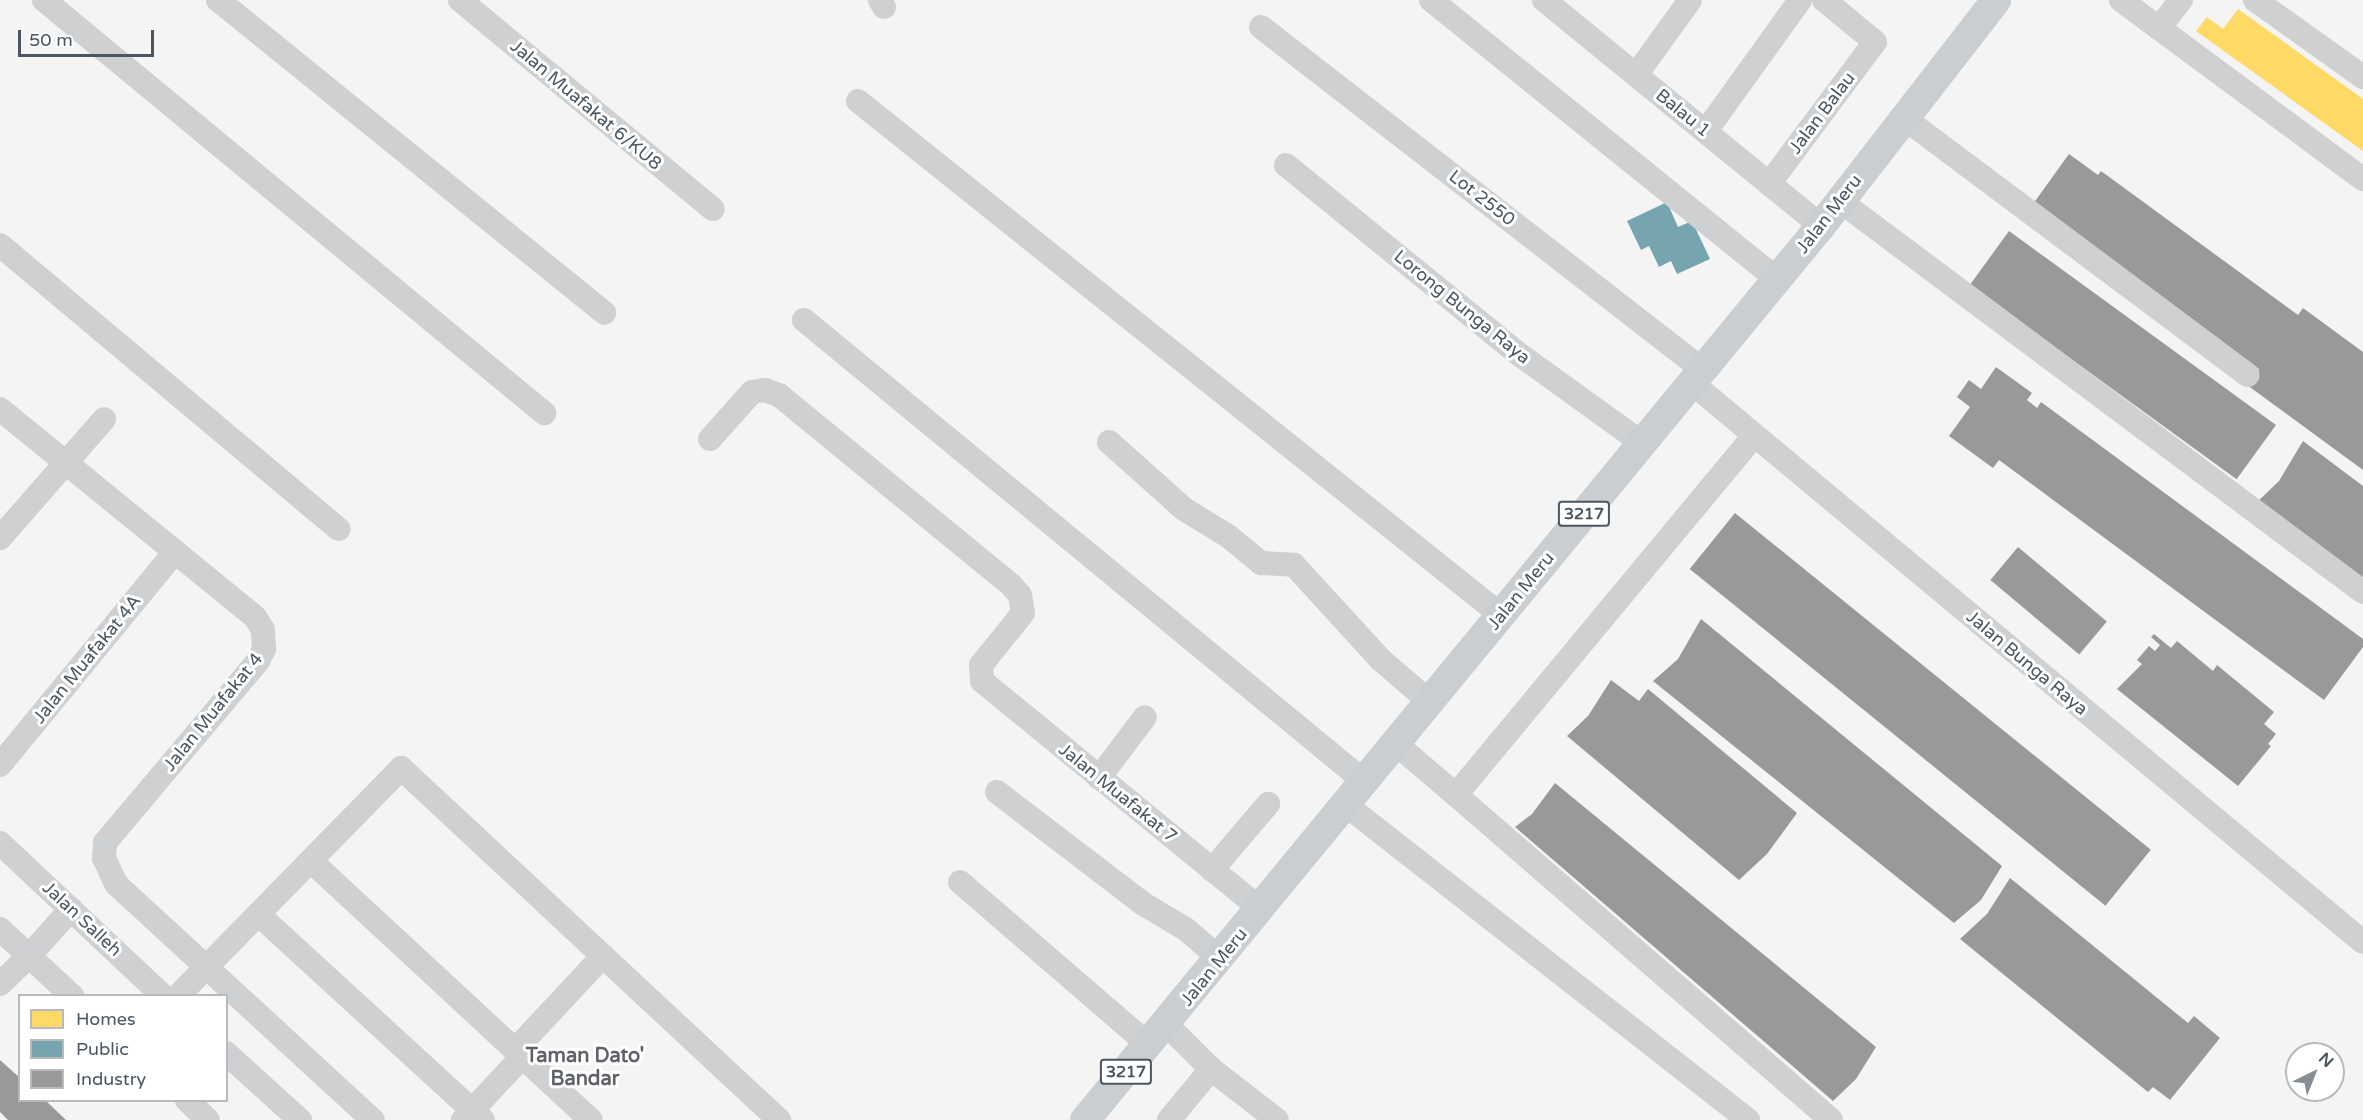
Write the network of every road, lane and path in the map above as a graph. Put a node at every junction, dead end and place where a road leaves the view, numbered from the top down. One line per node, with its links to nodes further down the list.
1 (44, 0): 33 (street)
2 (218, 0): 28 (street)
3 (460, 0): 24 (street, Jalan Muafakat 6/KU8)
4 (1431, 0): 27 (street)
5 (1544, 0): 15 (street, Balau 1)
6 (1690, 0): 15 (street)
7 (1800, 0): 19 (street)
8 (1824, 0): 22 (street, Jalan Balau)
9 (2121, 0): 14 (street)
10 (2181, 0): 14 (street)
11 (2255, 0): 16 (street)
12 (1989, 2): 18 (main road, Jalan Meru / 3217)
13 (1261, 27): 31 (street, Lot 2550)
14 (2158, 28): 21 (street)
15 (1636, 75): 19 (street, Balau 1)
16 (2363, 77)
17 (858, 101): 44 (street)
18 (1904, 118): 23 (main road, Jalan Meru / 3217); 30 (street)
19 (1706, 131): 22 (street, Balau 1)
20 (1286, 165): 38 (street, Lorong Bunga Raya)
21 (2363, 179)
22 (1769, 183): 25 (street, Balau 1)
23 (1840, 201): 25 (main road, Jalan Meru / 3217); 43 (street)
24 (713, 209)
25 (1821, 226): 27 (main road, Jalan Meru / 3217)
26 (0, 245): 40 (street)
27 (1778, 279): 31 (main road, Jalan Meru / 3217)
28 (604, 313)
29 (804, 320): 50 (street)
30 (2247, 375)
31 (1698, 376): 35 (street, Jalan Bunga Raya); 38 (main road, Jalan Meru / 3217)
32 (0, 409): 39 (street, Jalan Muafakat 4)
33 (544, 412)
34 (104, 419): 39 (street)
35 (1753, 436): 52 (street); 63 (street, Jalan Bunga Raya)
36 (710, 439): 49 (street, Jalan Muafakat 7)
37 (1109, 442): 45 (street)
38 (1642, 443): 44 (main road, Jalan Meru / 3217)
39 (63, 462): 41 (street); 42 (street, Jalan Muafakat 4)
40 (339, 529)
41 (0, 538)
42 (175, 552): 48 (street, Jalan Muafakat 4A); 67 (street, Jalan Muafakat 4)
43 (2363, 592)
44 (1501, 615): 45 (main road, Jalan Meru / 3217)
45 (1430, 702): 47 (main road, Jalan Meru / 3217)
46 (1145, 717): 49 (street)
47 (1396, 744): 50 (main road, Jalan Meru / 3217); 52 (street)
48 (0, 765)
49 (1100, 778): 57 (street, Jalan Muafakat 7)
50 (1365, 782): 54 (main road, Jalan Meru / 3217)
51 (997, 792): 66 (street)
52 (1456, 795): 87 (street)
53 (1268, 804): 57 (street)
54 (1346, 805): 60 (main road, Jalan Meru / 3217); 86 (street)
55 (0, 843): 59 (street, Jalan Salleh)
56 (311, 861): 61 (street); 65 (street); 73 (street)
57 (1212, 870): 60 (street, Jalan Muafakat 7)
58 (960, 882): 72 (street)
59 (71, 909): 64 (street); 70 (street, Jalan Salleh)
60 (1261, 909): 66 (main road, Jalan Meru / 3217)
61 (258, 914): 67 (street); 77 (street)
62 (0, 929): 64 (street)
63 (2363, 942)
64 (28, 956): 68 (street); 69 (street)
65 (603, 956): 73 (street); 82 (street)
66 (1220, 959): 72 (main road, Jalan Meru / 3217)
67 (206, 967): 71 (street); 80 (street)
68 (0, 984)
69 (70, 994)
70 (161, 994)
71 (180, 994)
72 (1158, 1035): 75 (street); 83 (main road, Jalan Meru / 3217)
73 (519, 1053): 77 (street); 81 (street)
74 (228, 1055): 79 (street)
75 (1210, 1069): 84 (street); 85 (street)
76 (188, 1102): 78 (street)
77 (473, 1117)
78 (208, 1120)
79 (300, 1120)
80 (373, 1120)
81 (591, 1120)
82 (779, 1120)
83 (1085, 1120)
84 (1169, 1120)
85 (1277, 1120)
86 (1748, 1120)
87 (1831, 1120)

